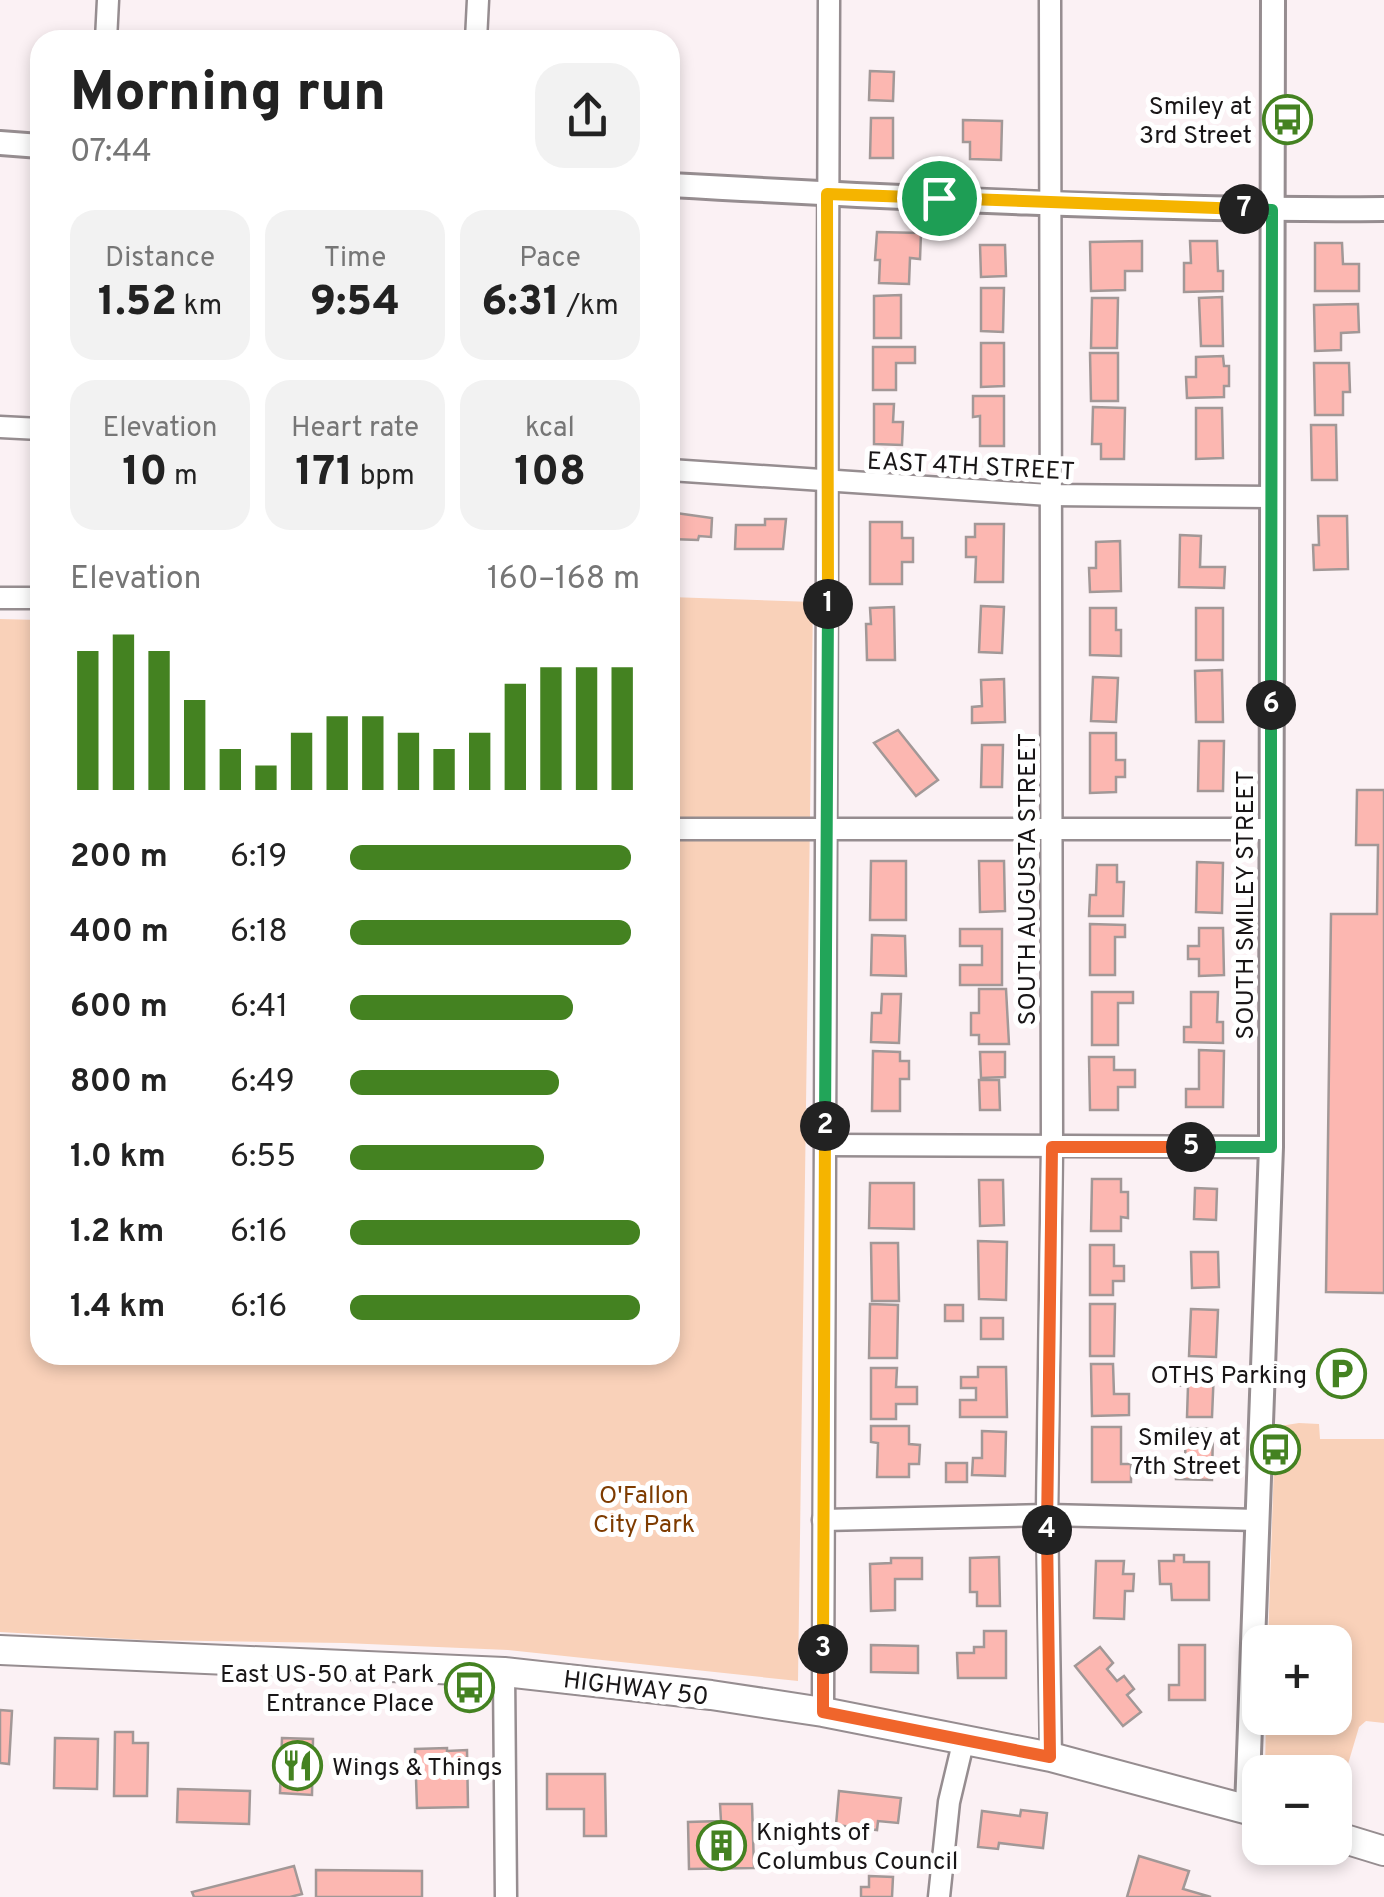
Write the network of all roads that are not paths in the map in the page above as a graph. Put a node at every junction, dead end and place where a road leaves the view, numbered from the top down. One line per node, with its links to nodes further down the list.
1 (108, 0): 6 (street)
2 (478, 0): 7 (street)
3 (829, 0): 11 (street)
4 (1050, 0): 12 (street, SOUTH AUGUSTA STREET)
5 (1273, 0): 14 (street, SOUTH SMILEY STREET)
6 (106, 30)
7 (476, 30)
8 (0, 143): 9 (street)
9 (30, 145)
10 (680, 186): 11 (street)
11 (827, 194): 12 (street); 18 (street)
12 (1051, 204): 14 (street); 19 (street, SOUTH AUGUSTA STREET)
13 (1384, 209): 14 (street)
14 (1272, 210): 20 (street, SOUTH SMILEY STREET)
15 (0, 427): 16 (street)
16 (30, 429)
17 (680, 471): 18 (street, EAST 4TH STREET)
18 (827, 482): 19 (street, EAST 4TH STREET); 24 (street)
19 (1050, 496): 20 (street, EAST 4TH STREET); 25 (street, SOUTH AUGUSTA STREET)
20 (1270, 497): 26 (street, SOUTH SMILEY STREET)
21 (0, 598): 22 (street)
22 (30, 598)
23 (680, 829): 24 (street)
24 (828, 829): 25 (street); 27 (street)
25 (1051, 829): 26 (street); 28 (street, SOUTH AUGUSTA STREET)
26 (1271, 829): 29 (street, SOUTH SMILEY STREET)
27 (825, 1146): 28 (street); 31 (street)
28 (1052, 1147): 29 (street); 30 (street, SOUTH AUGUSTA STREET)
29 (1271, 1147): 32 (street, SOUTH SMILEY STREET)
30 (1047, 1516): 31 (street); 32 (street); 38 (street, SOUTH AUGUSTA STREET)
31 (823, 1520): 35 (street)
32 (1258, 1520): 37 (street, SOUTH SMILEY STREET)
33 (0, 1650): 34 (main road, HIGHWAY 50)
34 (504, 1672): 35 (main road, HIGHWAY 50); 42 (street)
35 (823, 1712): 36 (main road, HIGHWAY 50)
36 (964, 1739): 38 (main road, HIGHWAY 50); 43 (street)
37 (1255, 1755)
38 (1050, 1757): 39 (main road, HIGHWAY 50)
39 (1242, 1807)
40 (1352, 1841): 41 (main road)
41 (1384, 1851)
42 (506, 1897)
43 (939, 1897)

